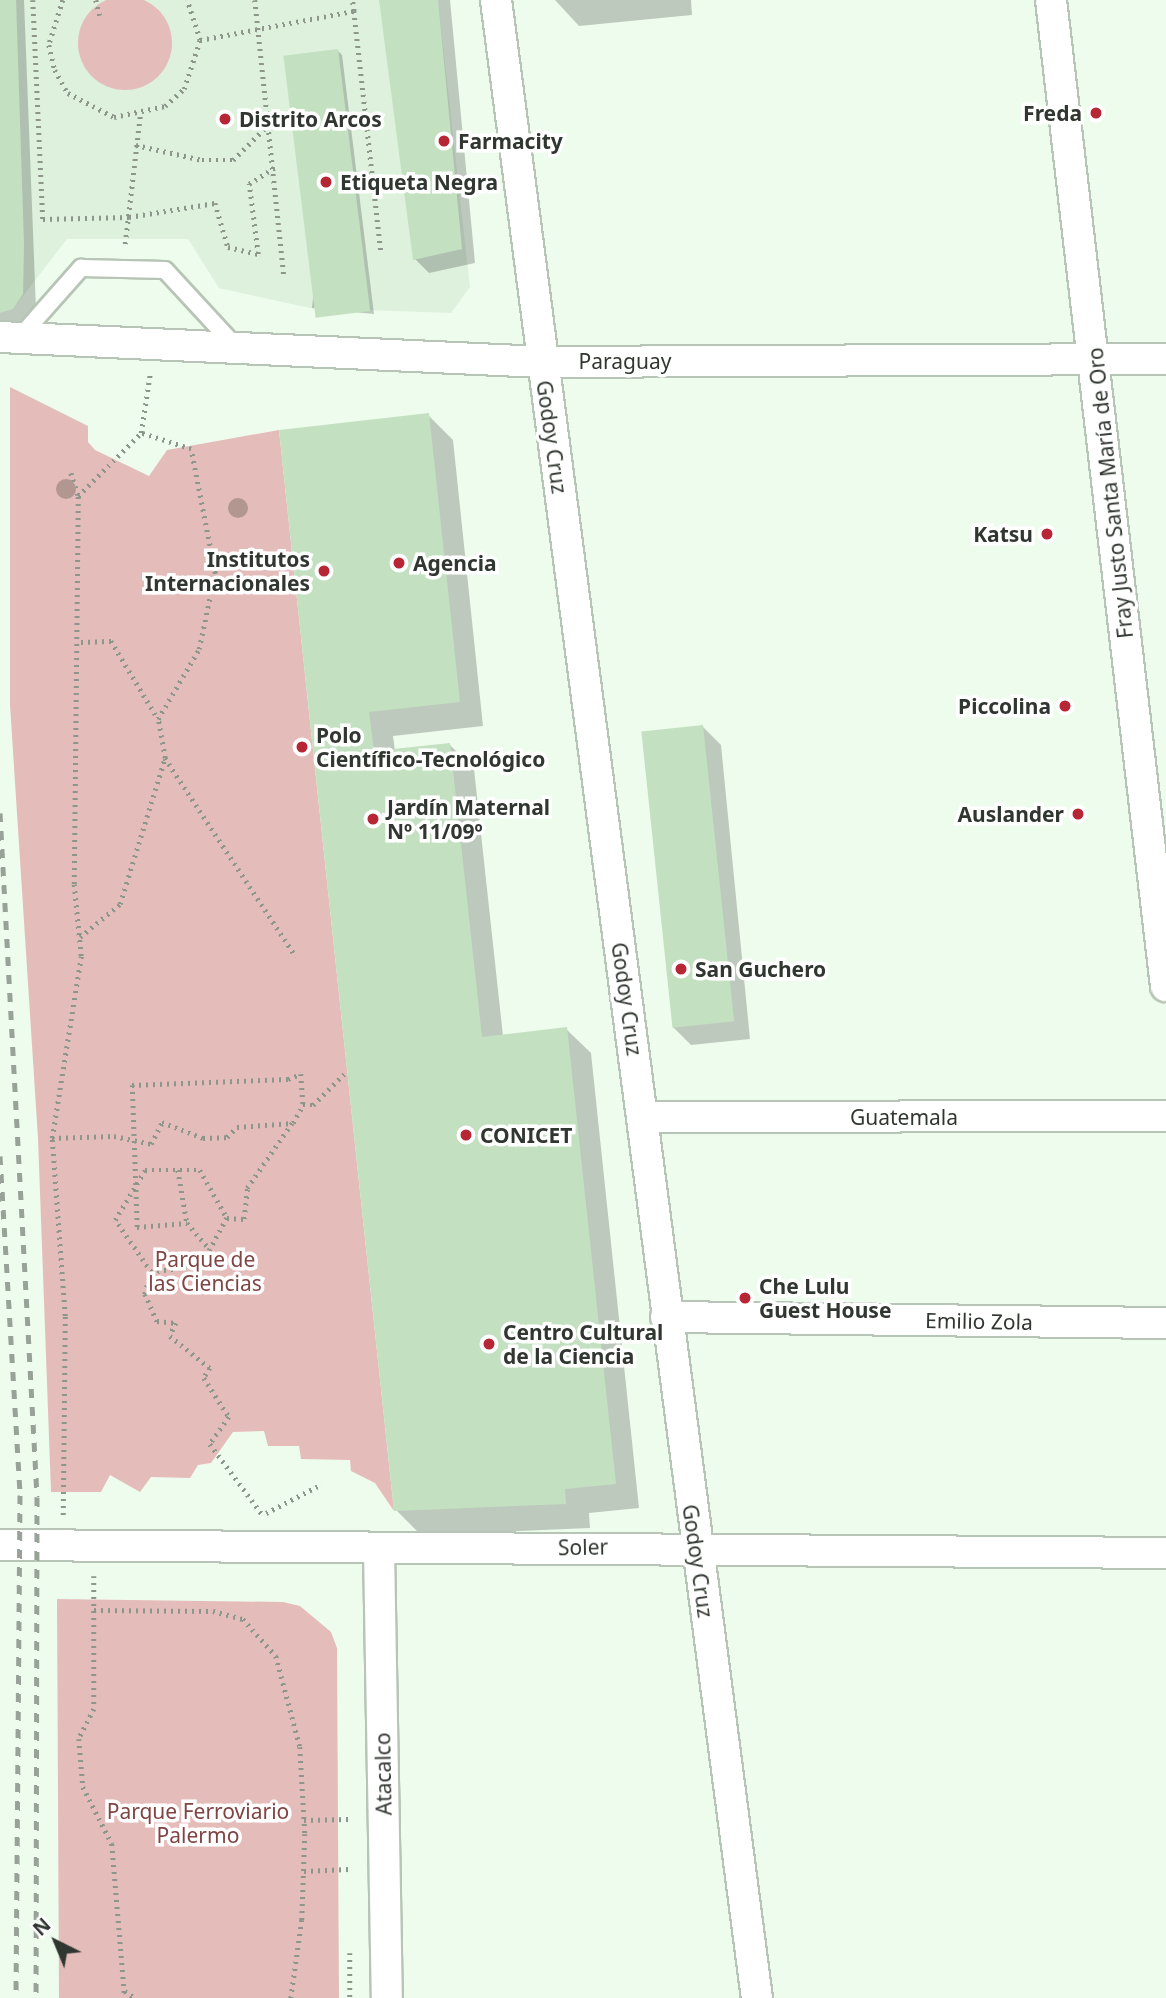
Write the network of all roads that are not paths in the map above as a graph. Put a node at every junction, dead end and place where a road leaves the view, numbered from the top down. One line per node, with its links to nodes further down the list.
1 (496, 0): 7 (street, Godoy Cruz)
2 (1051, 0): 5 (street, Fray Justo Santa María de Oro)
3 (10, 338): 4 (street, Paraguay); 4 (lane)
4 (238, 349): 7 (street, Paraguay)
5 (1095, 359): 6 (street, Paraguay); 7 (street, Paraguay); 8 (street, Fray Justo Santa María de Oro)
6 (1166, 359)
7 (542, 362): 10 (street, Godoy Cruz)
8 (1166, 986)
9 (1166, 1116): 10 (street, Guatemala)
10 (643, 1117): 11 (street, Godoy Cruz)
11 (666, 1317): 12 (street, Emilio Zola); 14 (street, Godoy Cruz)
12 (1166, 1323)
13 (0, 1545): 15 (street, Soler)
14 (696, 1545): 15 (street, Soler); 16 (street, Soler); 18 (street, Godoy Cruz)
15 (379, 1550): 17 (street, Atacalco)
16 (1166, 1553)
17 (387, 1998)
18 (757, 1998)

